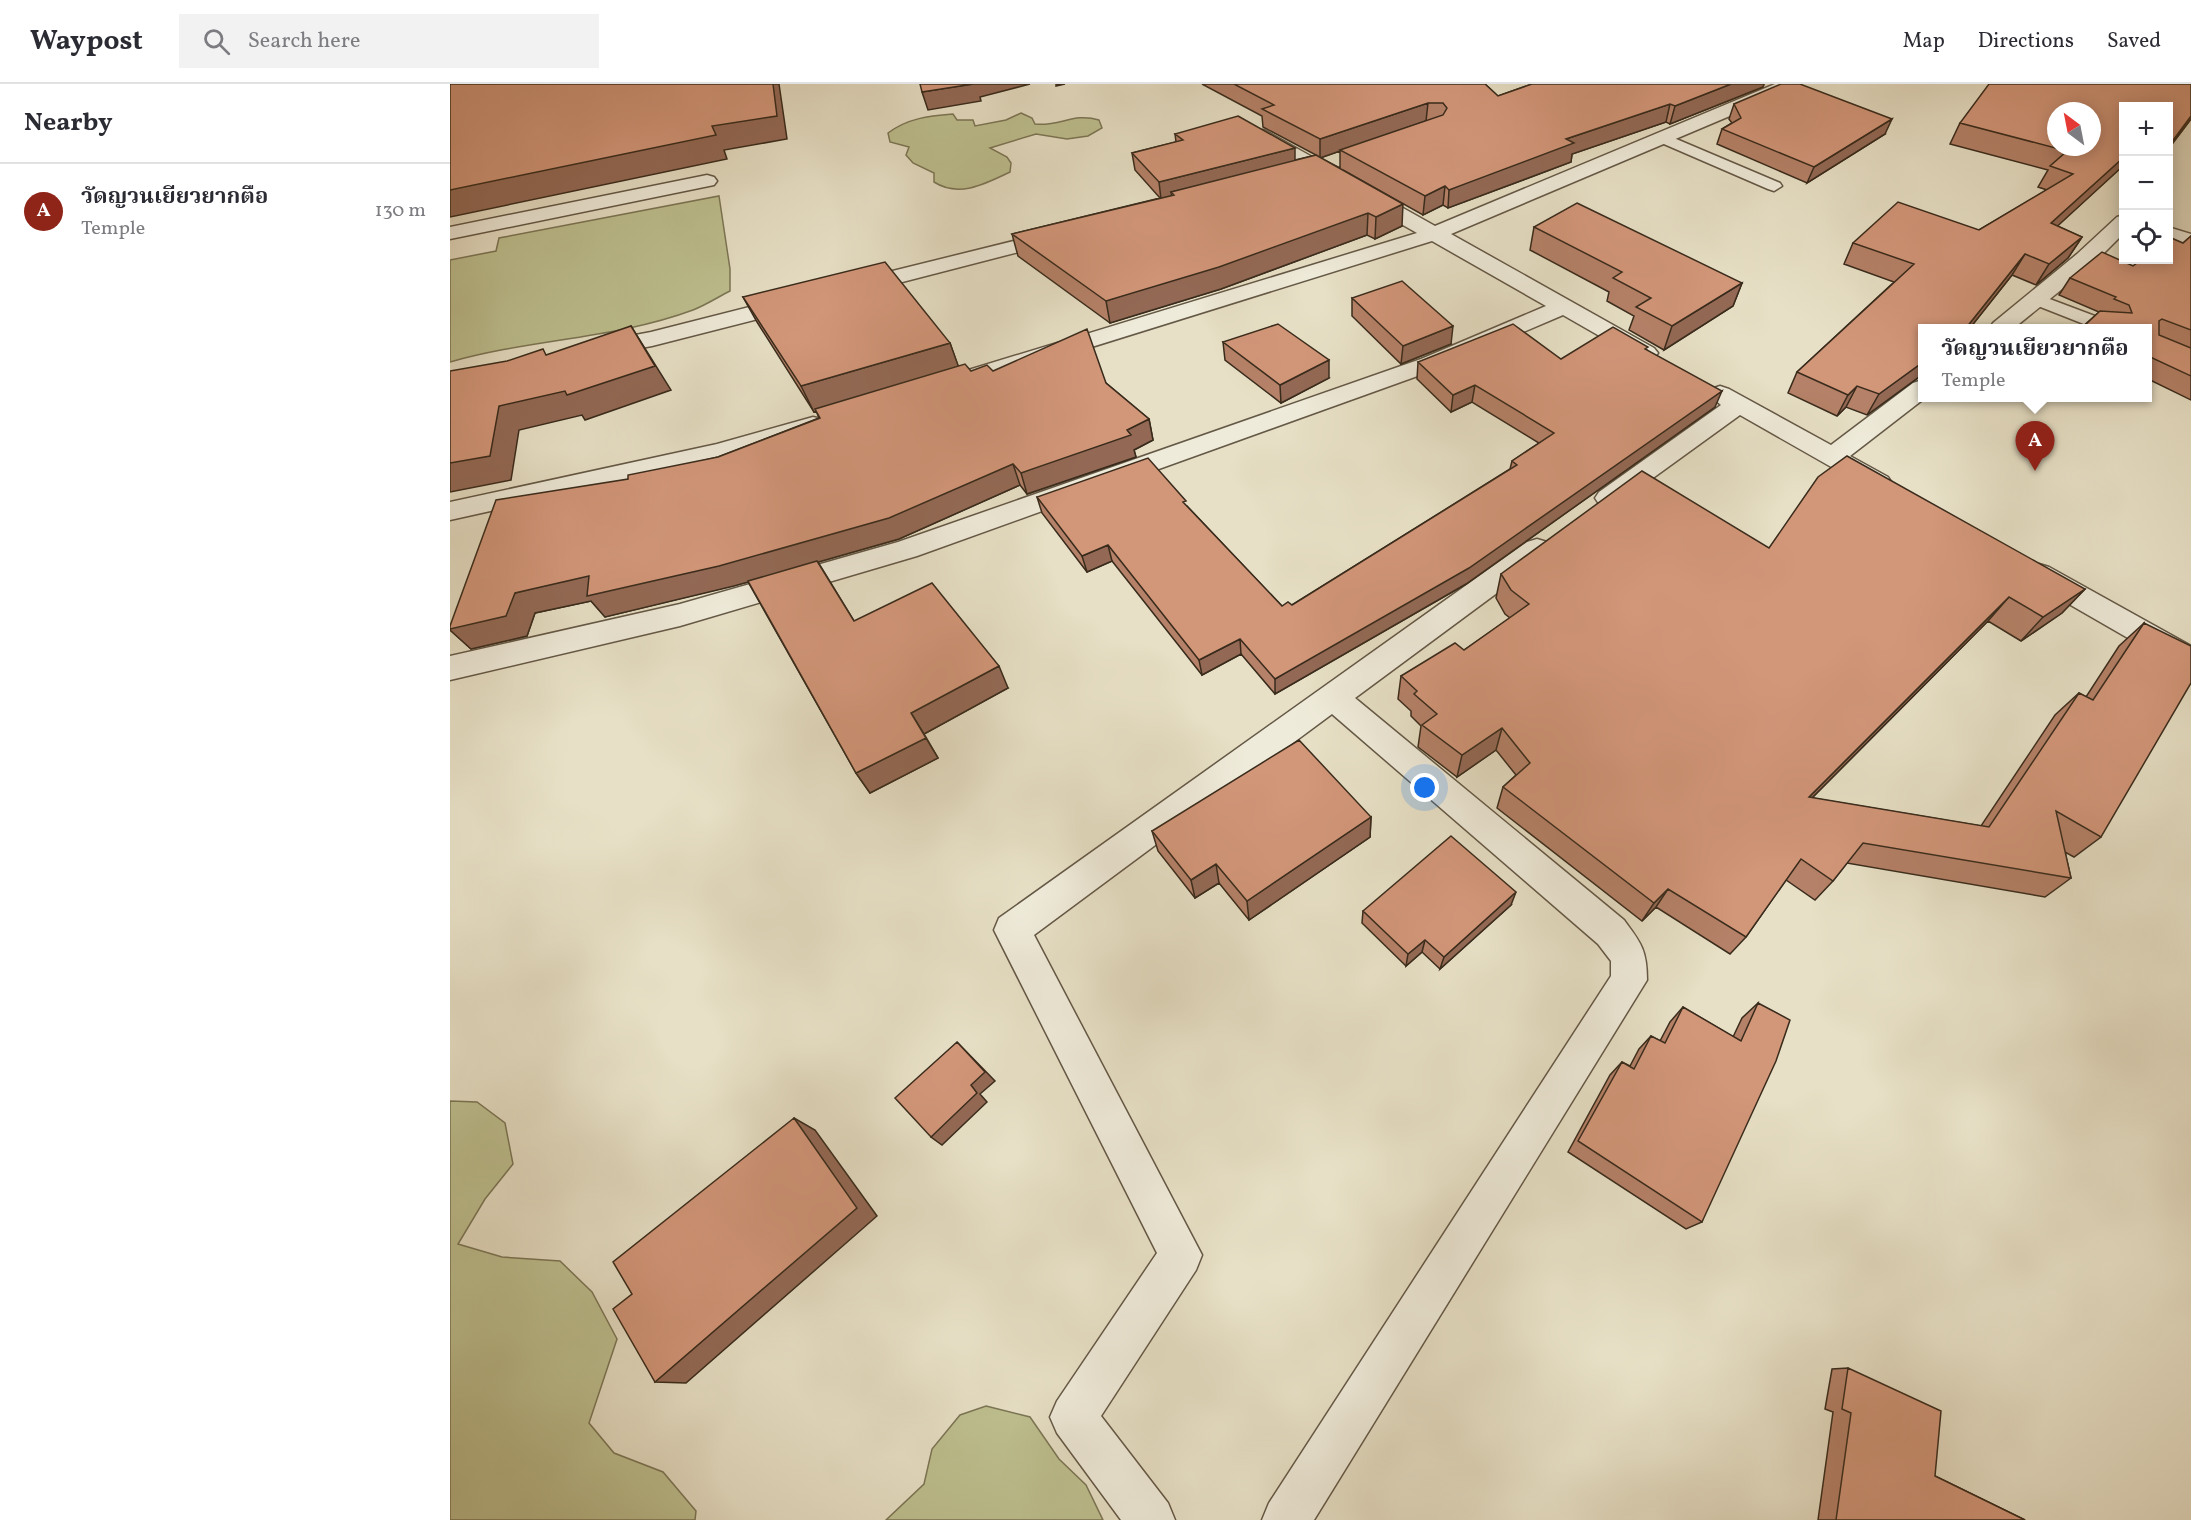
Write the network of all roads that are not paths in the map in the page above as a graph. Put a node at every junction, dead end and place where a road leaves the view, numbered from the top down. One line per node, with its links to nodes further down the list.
1 (1790, 84): 3 (street)
2 (1234, 120): 4 (street)
3 (1662, 138): 7 (lane); 11 (street)
4 (1328, 165): 5 (street); 11 (street)
5 (1284, 177)
6 (707, 181): 10 (street)
7 (1774, 186)
8 (2119, 226): 14 (street)
9 (1074, 232): 18 (street)
10 (450, 233)
11 (1434, 234): 15 (street); 21 (street)
12 (2173, 234): 13 (street)
13 (2191, 241)
14 (2039, 300): 16 (street); 17 (lane)
15 (1563, 307): 19 (street); 30 (street)
16 (2006, 324)
17 (2099, 324)
18 (574, 352)
19 (1667, 364)
20 (1698, 381): 23 (street)
21 (922, 392)
22 (1918, 392): 25 (street)
23 (1739, 404): 25 (street); 31 (street)
24 (831, 420): 27 (street)
25 (1833, 457): 26 (street)
26 (1894, 492)
27 (450, 511)
28 (2017, 562): 29 (street)
29 (2191, 660)
30 (450, 668)
31 (1332, 696): 32 (street); 33 (street)
32 (1150, 1520)
33 (1286, 1520)

